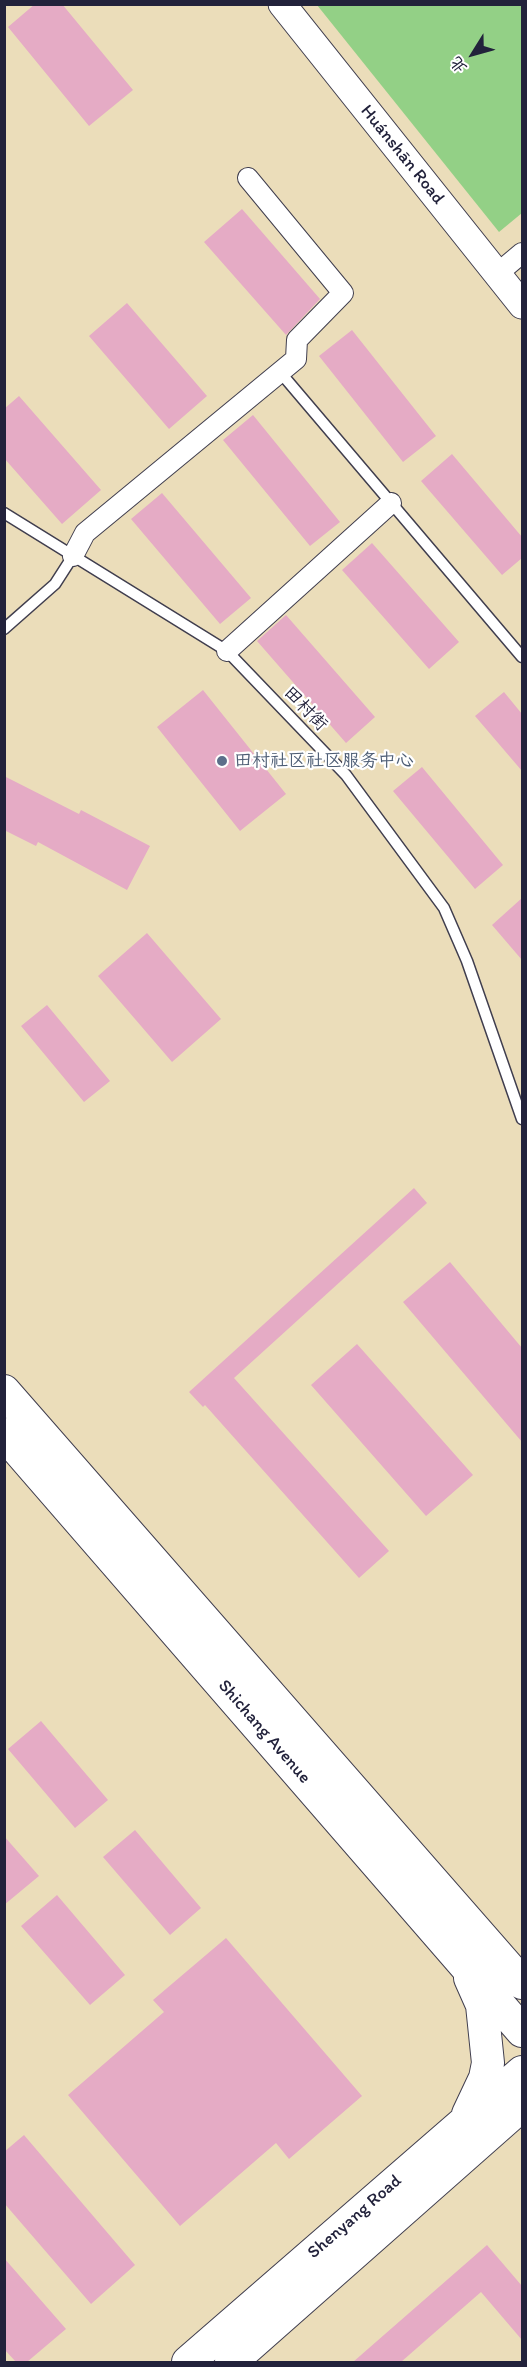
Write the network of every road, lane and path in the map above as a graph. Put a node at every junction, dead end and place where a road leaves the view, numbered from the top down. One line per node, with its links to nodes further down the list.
1 (282, 4): 4 (main road, Huánshān Road)
2 (248, 178): 6 (street)
3 (522, 253): 4 (street)
4 (497, 274): 5 (main road, Huánshān Road)
5 (522, 305)
6 (280, 372): 7 (lane); 9 (street)
7 (391, 503): 11 (street); 12 (lane)
8 (4, 513): 9 (lane, 田村街)
9 (73, 556): 10 (lane); 11 (lane, 田村街)
10 (4, 628)
11 (227, 651): 13 (lane, 田村街)
12 (522, 657)
13 (522, 1119)
14 (4, 1391): 16 (main road, Shichang Avenue)
15 (4, 1434): 16 (main road, Shichang Avenue)
16 (469, 1944): 17 (main road); 18 (main road, Shichang Avenue); 19 (main road, Shichang Avenue); 22 (main road)
17 (522, 1958)
18 (522, 1983)
19 (522, 2031)
20 (522, 2072): 22 (main road, Shenyang Road)
21 (522, 2105): 24 (main road, Shenyang Road)
22 (465, 2121): 25 (main road, Shenyang Road)
23 (522, 2132): 24 (main road)
24 (467, 2153): 26 (main road, Shenyang Road)
25 (188, 2362)
26 (231, 2362)

